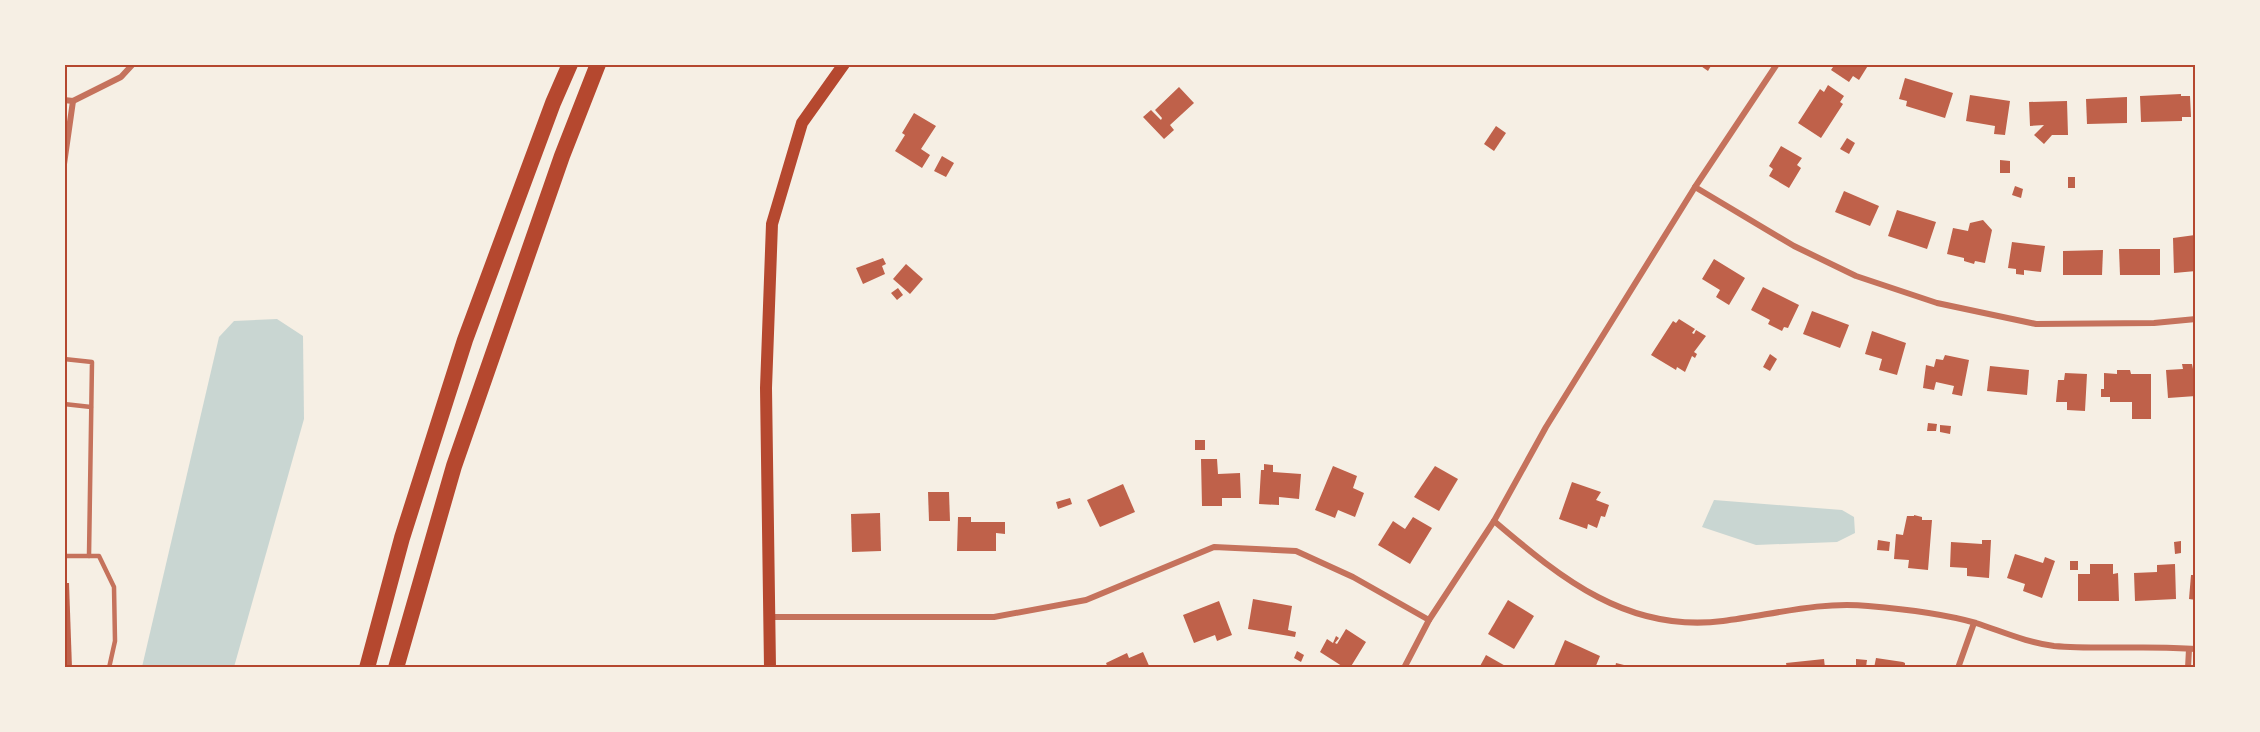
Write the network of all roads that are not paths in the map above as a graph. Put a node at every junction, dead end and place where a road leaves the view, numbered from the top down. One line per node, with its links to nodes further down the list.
1 (133, 64): 7 (street)
2 (570, 64): 22 (highway)
3 (598, 64): 23 (highway)
4 (844, 64): 17 (main road)
5 (1777, 64): 9 (street)
6 (64, 100): 7 (street)
7 (73, 100): 8 (street)
8 (64, 164)
9 (1695, 187): 10 (street); 14 (street)
10 (2196, 319)
11 (64, 358): 13 (lane)
12 (64, 404): 13 (lane)
13 (91, 407): 16 (lane)
14 (1494, 521): 18 (street); 19 (street)
15 (64, 556): 16 (lane)
16 (89, 556): 21 (lane)
17 (771, 617): 18 (street); 24 (main road)
18 (1429, 620): 25 (street)
19 (1974, 623): 20 (street); 26 (street)
20 (2192, 649): 27 (street)
21 (109, 668)
22 (367, 668)
23 (396, 668)
24 (770, 668)
25 (1404, 668)
26 (1958, 668)
27 (2188, 668)

